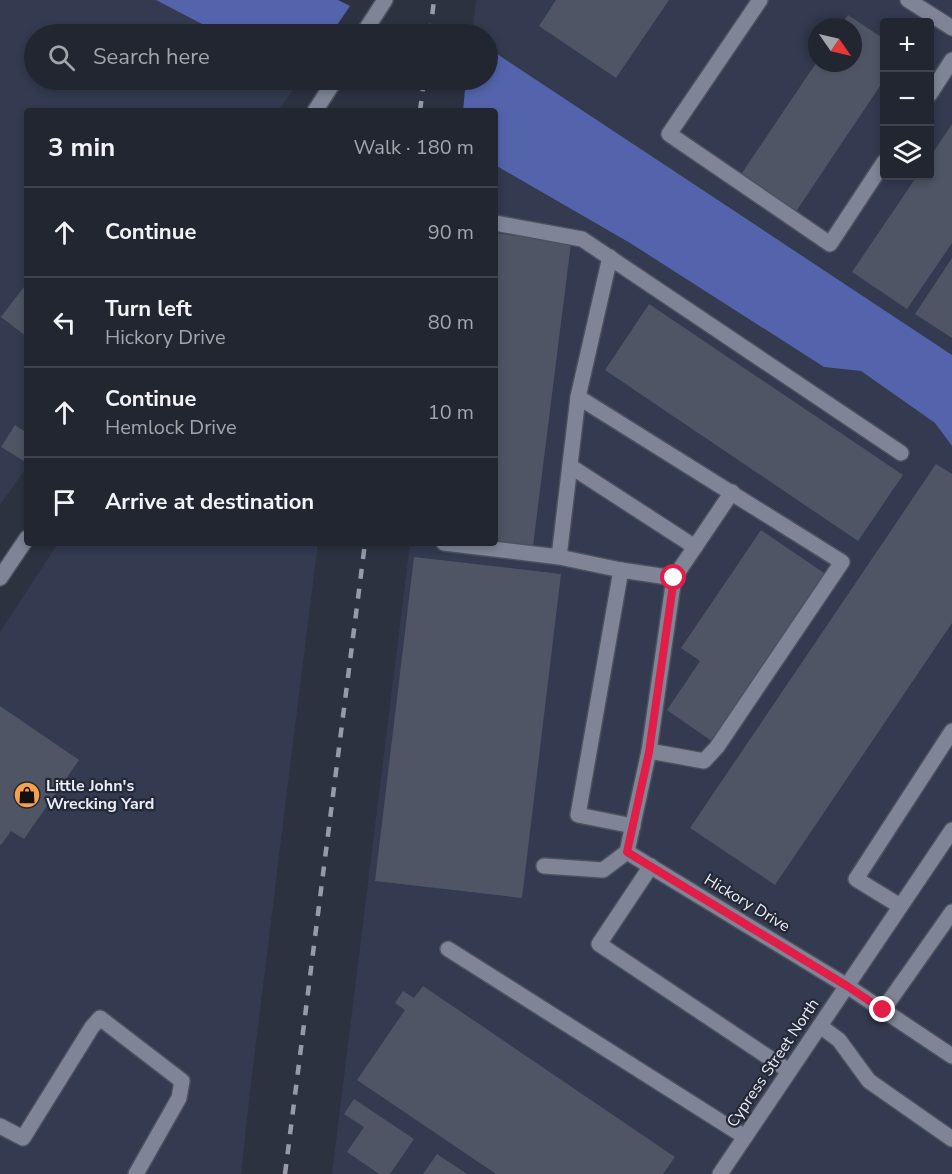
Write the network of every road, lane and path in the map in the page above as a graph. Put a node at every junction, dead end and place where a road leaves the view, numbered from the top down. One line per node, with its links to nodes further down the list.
1 (385, 0): 4 (street)
2 (760, 0): 10 (street)
3 (908, 0): 5 (street)
4 (369, 24)
5 (952, 28)
6 (952, 60): 7 (street)
7 (934, 88)
8 (328, 90): 9 (street)
9 (317, 108)
10 (880, 169)
11 (498, 224): 12 (street)
12 (610, 257): 13 (street); 14 (street)
13 (578, 397): 15 (street); 16 (street)
14 (902, 453)
15 (570, 466): 19 (street); 20 (street)
16 (732, 492): 19 (street); 25 (street)
17 (24, 542): 22 (street)
18 (469, 546): 20 (street)
19 (694, 547): 23 (street)
20 (560, 557): 21 (street)
21 (621, 570): 23 (street); 26 (street)
22 (0, 578)
23 (674, 578): 25 (street)
24 (952, 731): 31 (street)
25 (649, 752): 26 (street)
26 (633, 826): 28 (street)
27 (952, 830): 31 (street, Cypress Street North)
28 (627, 852): 29 (street); 30 (street, Hickory Drive)
29 (544, 866)
30 (651, 866): 34 (street, Hickory Drive); 38 (street)
31 (900, 906): 34 (street, Cypress Street North)
32 (952, 912): 35 (street)
33 (448, 949): 40 (street)
34 (847, 986): 35 (street, Hickory Drive); 36 (street, Cypress Street North)
35 (883, 1010): 37 (street, Hickory Drive)
36 (820, 1026): 38 (street, Cypress Street North); 41 (street)
37 (952, 1056)
38 (789, 1071): 40 (street, Cypress Street North)
39 (2, 1131): 42 (street)
40 (745, 1137): 43 (street, Cypress Street North)
41 (952, 1139)
42 (136, 1174)
43 (720, 1174)

